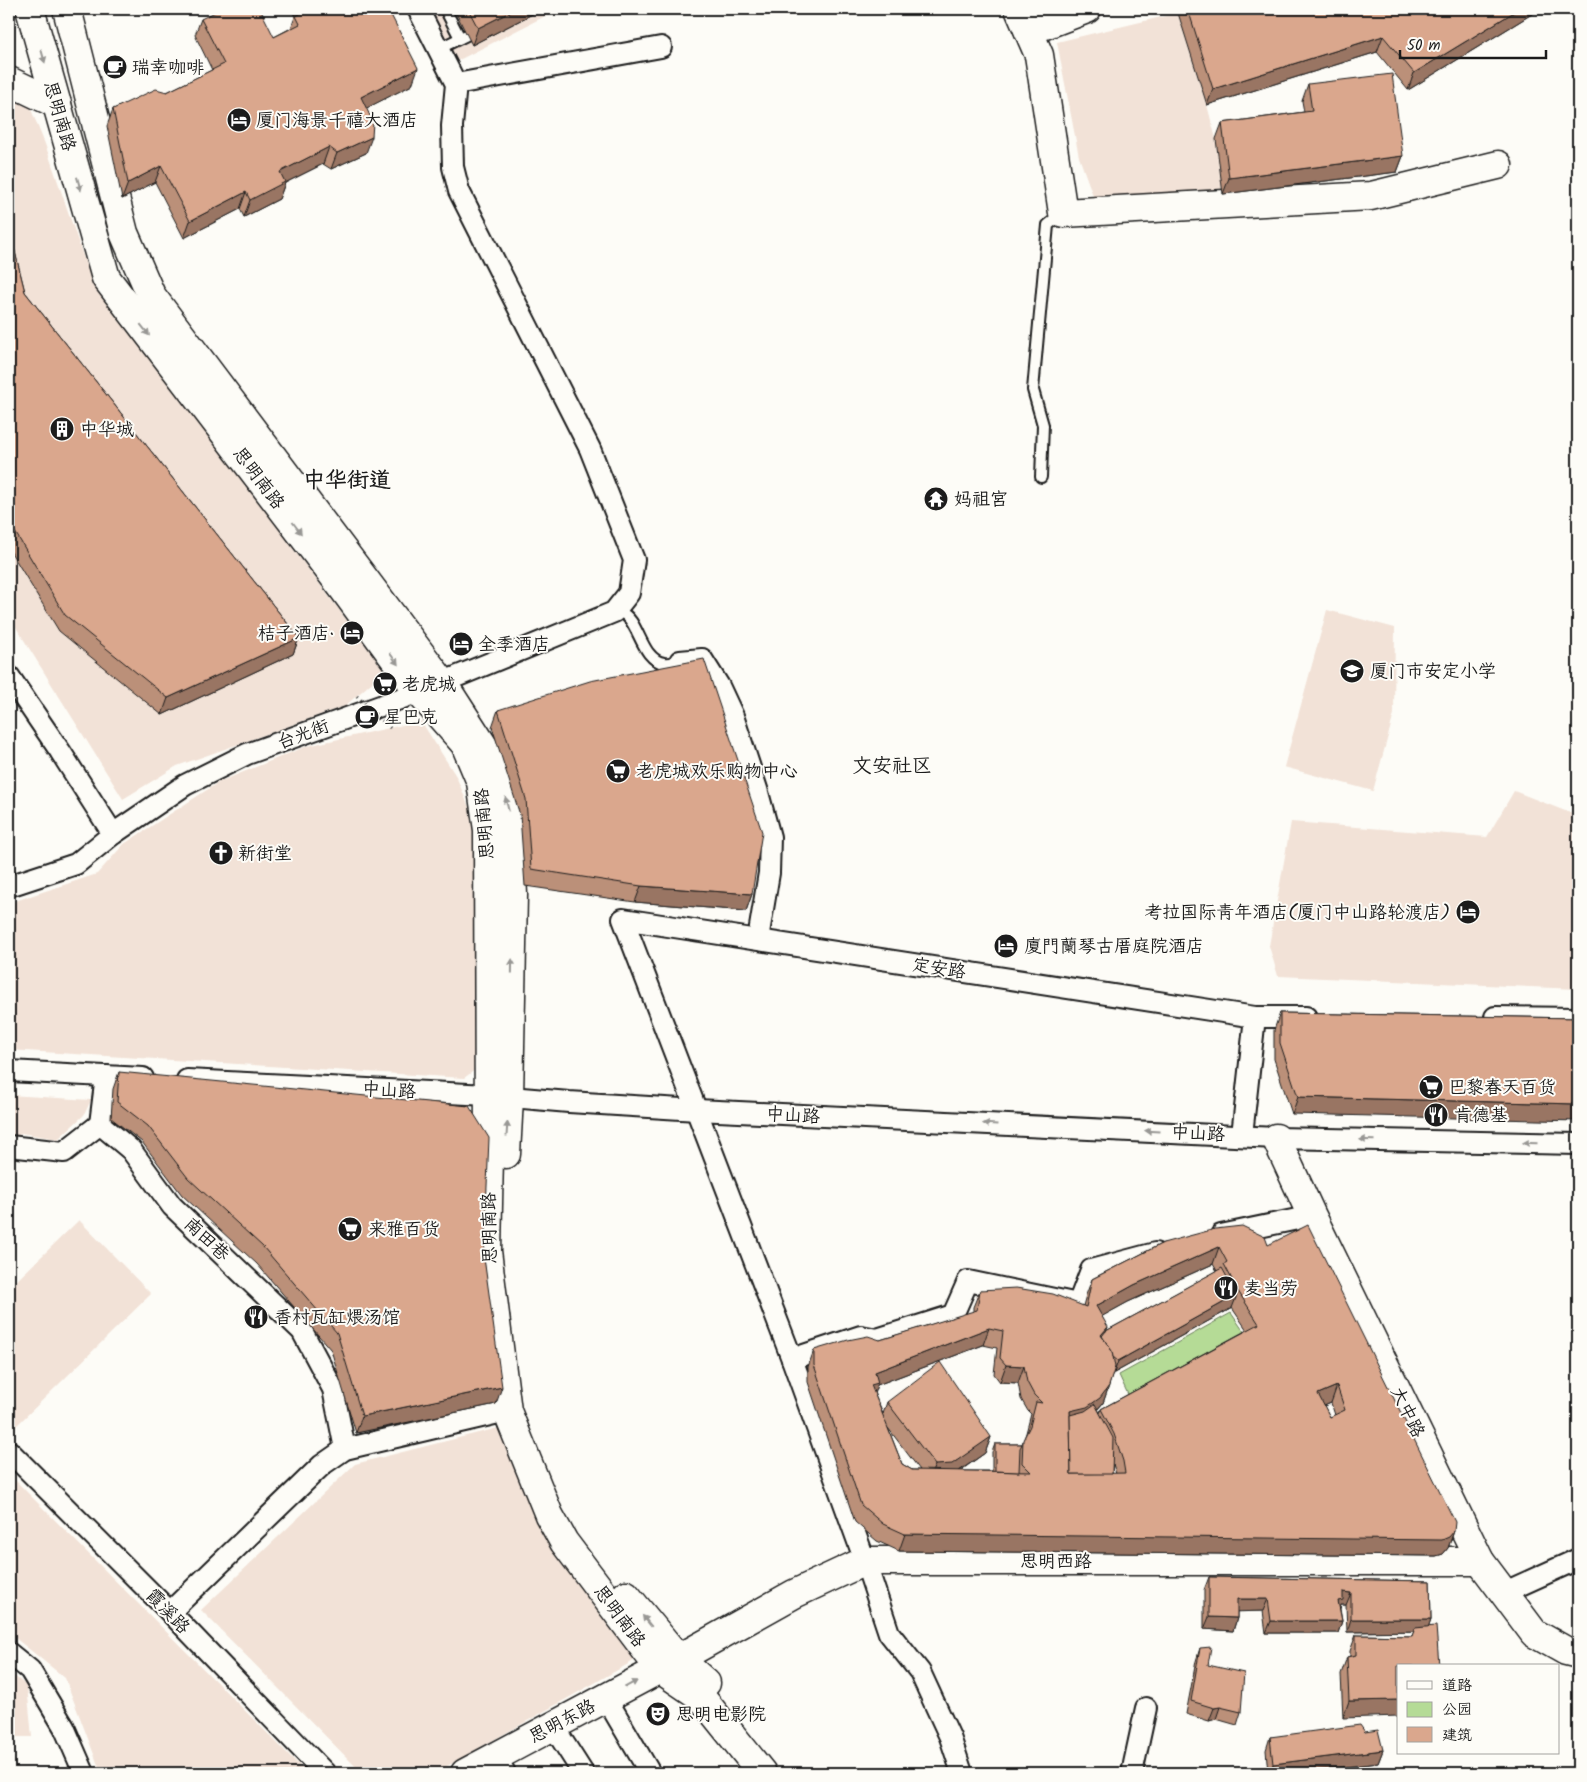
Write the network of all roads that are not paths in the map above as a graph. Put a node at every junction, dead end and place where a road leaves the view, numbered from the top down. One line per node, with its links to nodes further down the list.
1 (30, 9): 13 (main road, 思明南路, one-way to 13)
2 (67, 9): 20 (main road, 思明南路)
3 (418, 9): 10 (street)
4 (445, 9): 8 (lane)
5 (1086, 9): 6 (main road)
6 (1024, 20): 15 (main road)
7 (486, 26): 8 (lane)
8 (460, 38): 10 (lane)
9 (661, 47): 12 (street)
10 (438, 49): 12 (street)
11 (9, 80): 13 (main road)
12 (456, 84): 17 (street)
13 (57, 104): 20 (main road, 思明南路, one-way to 20)
14 (1498, 165): 15 (main road)
15 (1063, 213): 16 (lane)
16 (1041, 477)
17 (614, 612): 18 (lane); 20 (street, 台光街)
18 (680, 661): 23 (street)
19 (9, 676): 21 (street)
20 (430, 687): 21 (street, 台光街); 30 (main road, 思明南路)
21 (113, 834): 22 (street, 台光街)
22 (9, 886)
23 (758, 940): 24 (street, 定安路); 31 (street, 定安路)
24 (1255, 1017): 25 (street, 定安路); 33 (street)
25 (1324, 1017)
26 (1480, 1017): 27 (street)
27 (1578, 1018)
28 (9, 1071): 29 (street, 中山路)
29 (106, 1076): 30 (street, 中山路); 32 (street)
30 (499, 1096): 31 (street, 中山路); 42 (main road, 思明南路); 52 (main road, 思明南路, one-way to 30)
31 (697, 1110): 33 (street, 中山路, one-way to 31); 41 (street)
32 (100, 1124): 36 (street); 43 (street, 南田巷)
33 (1242, 1135): 34 (street, 中山路)
34 (1276, 1138): 35 (street, 中山路, one-way to 34); 38 (main road, 大中路)
35 (1578, 1144)
36 (16, 1147): 37 (street)
37 (9, 1162)
38 (1312, 1216): 39 (street); 47 (main road, 大中路)
39 (1206, 1240)
40 (1177, 1247): 41 (street)
41 (792, 1359): 46 (street)
42 (507, 1411): 43 (street); 52 (main road, 思明南路)
43 (345, 1450): 49 (street)
44 (9, 1451): 49 (street, 霞溪路)
45 (1578, 1558): 48 (street)
46 (865, 1561): 47 (main road, 思明西路); 52 (main road, 思明西路); 64 (street)
47 (1480, 1561): 48 (main road, 大中路)
48 (1505, 1592): 51 (main road, 大中路)
49 (170, 1612): 58 (street, 霞溪路)
50 (9, 1653): 57 (street)
51 (1578, 1654)
52 (669, 1664): 53 (main road, 思明东路, one-way to 52); 62 (main road); 63 (main road)
53 (606, 1698): 55 (main road, 思明东路); 61 (street)
54 (1146, 1708): 65 (street)
55 (553, 1726): 56 (main road, 思明东路); 60 (street)
56 (500, 1765): 59 (main road, 思明东路)
57 (84, 1773)
58 (325, 1773)
59 (465, 1773)
60 (583, 1773)
61 (650, 1773)
62 (762, 1773)
63 (776, 1773)
64 (962, 1773)
65 (1132, 1773)

